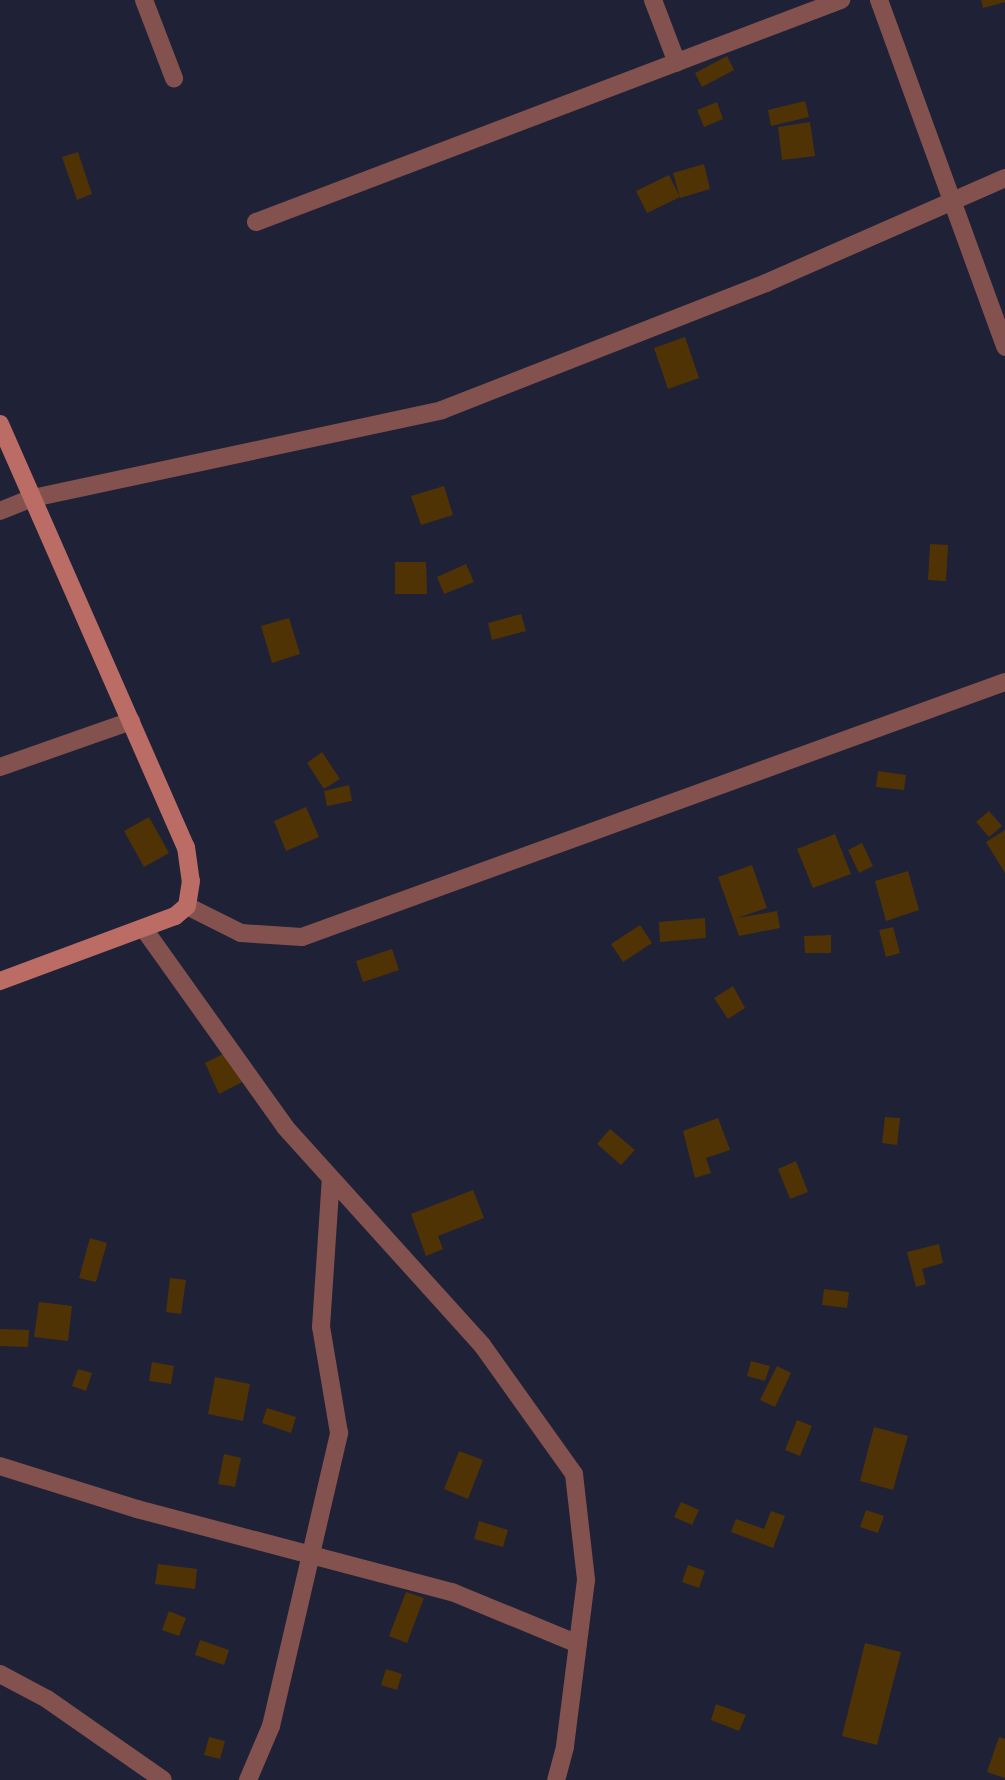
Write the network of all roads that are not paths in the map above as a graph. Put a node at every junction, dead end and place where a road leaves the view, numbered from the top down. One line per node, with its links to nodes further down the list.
1 (144, 0): 6 (street)
2 (653, 0): 5 (street)
3 (841, 0): 5 (street)
4 (879, 0): 8 (street)
5 (677, 62): 9 (street)
6 (174, 78)
7 (1005, 178): 8 (street)
8 (953, 198): 10 (street); 12 (street)
9 (256, 222)
10 (1005, 347)
11 (0, 424): 12 (street)
12 (33, 498): 13 (street); 15 (street)
13 (0, 511)
14 (1005, 682): 17 (street)
15 (131, 722): 16 (street); 17 (street)
16 (0, 767)
17 (187, 906): 18 (street)
18 (144, 929): 19 (street); 20 (street)
19 (0, 981)
20 (331, 1178): 22 (street); 23 (street)
21 (0, 1465): 22 (street)
22 (312, 1553): 23 (street); 26 (street)
23 (578, 1644): 27 (street)
24 (0, 1674): 25 (street)
25 (163, 1780)
26 (248, 1780)
27 (556, 1780)

